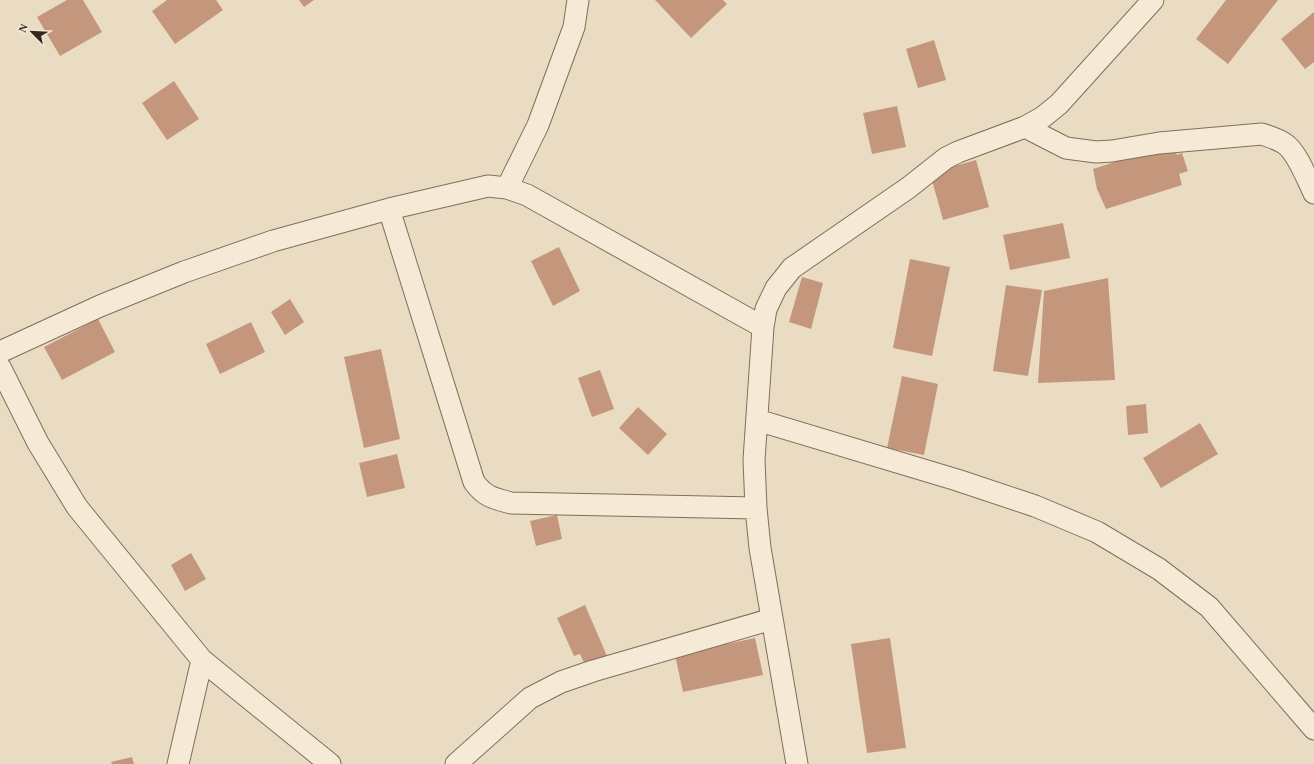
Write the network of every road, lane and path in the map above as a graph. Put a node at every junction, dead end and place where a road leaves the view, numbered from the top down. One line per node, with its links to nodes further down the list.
1 (578, 0): 4 (street)
2 (1153, 0): 3 (street)
3 (1025, 127): 5 (street); 7 (street)
4 (507, 188): 6 (street); 7 (street)
5 (1314, 193)
6 (389, 209): 8 (street); 11 (street)
7 (763, 327): 10 (street)
8 (0, 352)
9 (0, 367): 13 (street)
10 (756, 420): 11 (street); 14 (street)
11 (756, 508): 12 (street)
12 (772, 619): 17 (street); 18 (street)
13 (202, 660): 15 (street); 16 (street)
14 (1314, 729)
15 (178, 764)
16 (330, 764)
17 (456, 764)
18 (797, 764)

